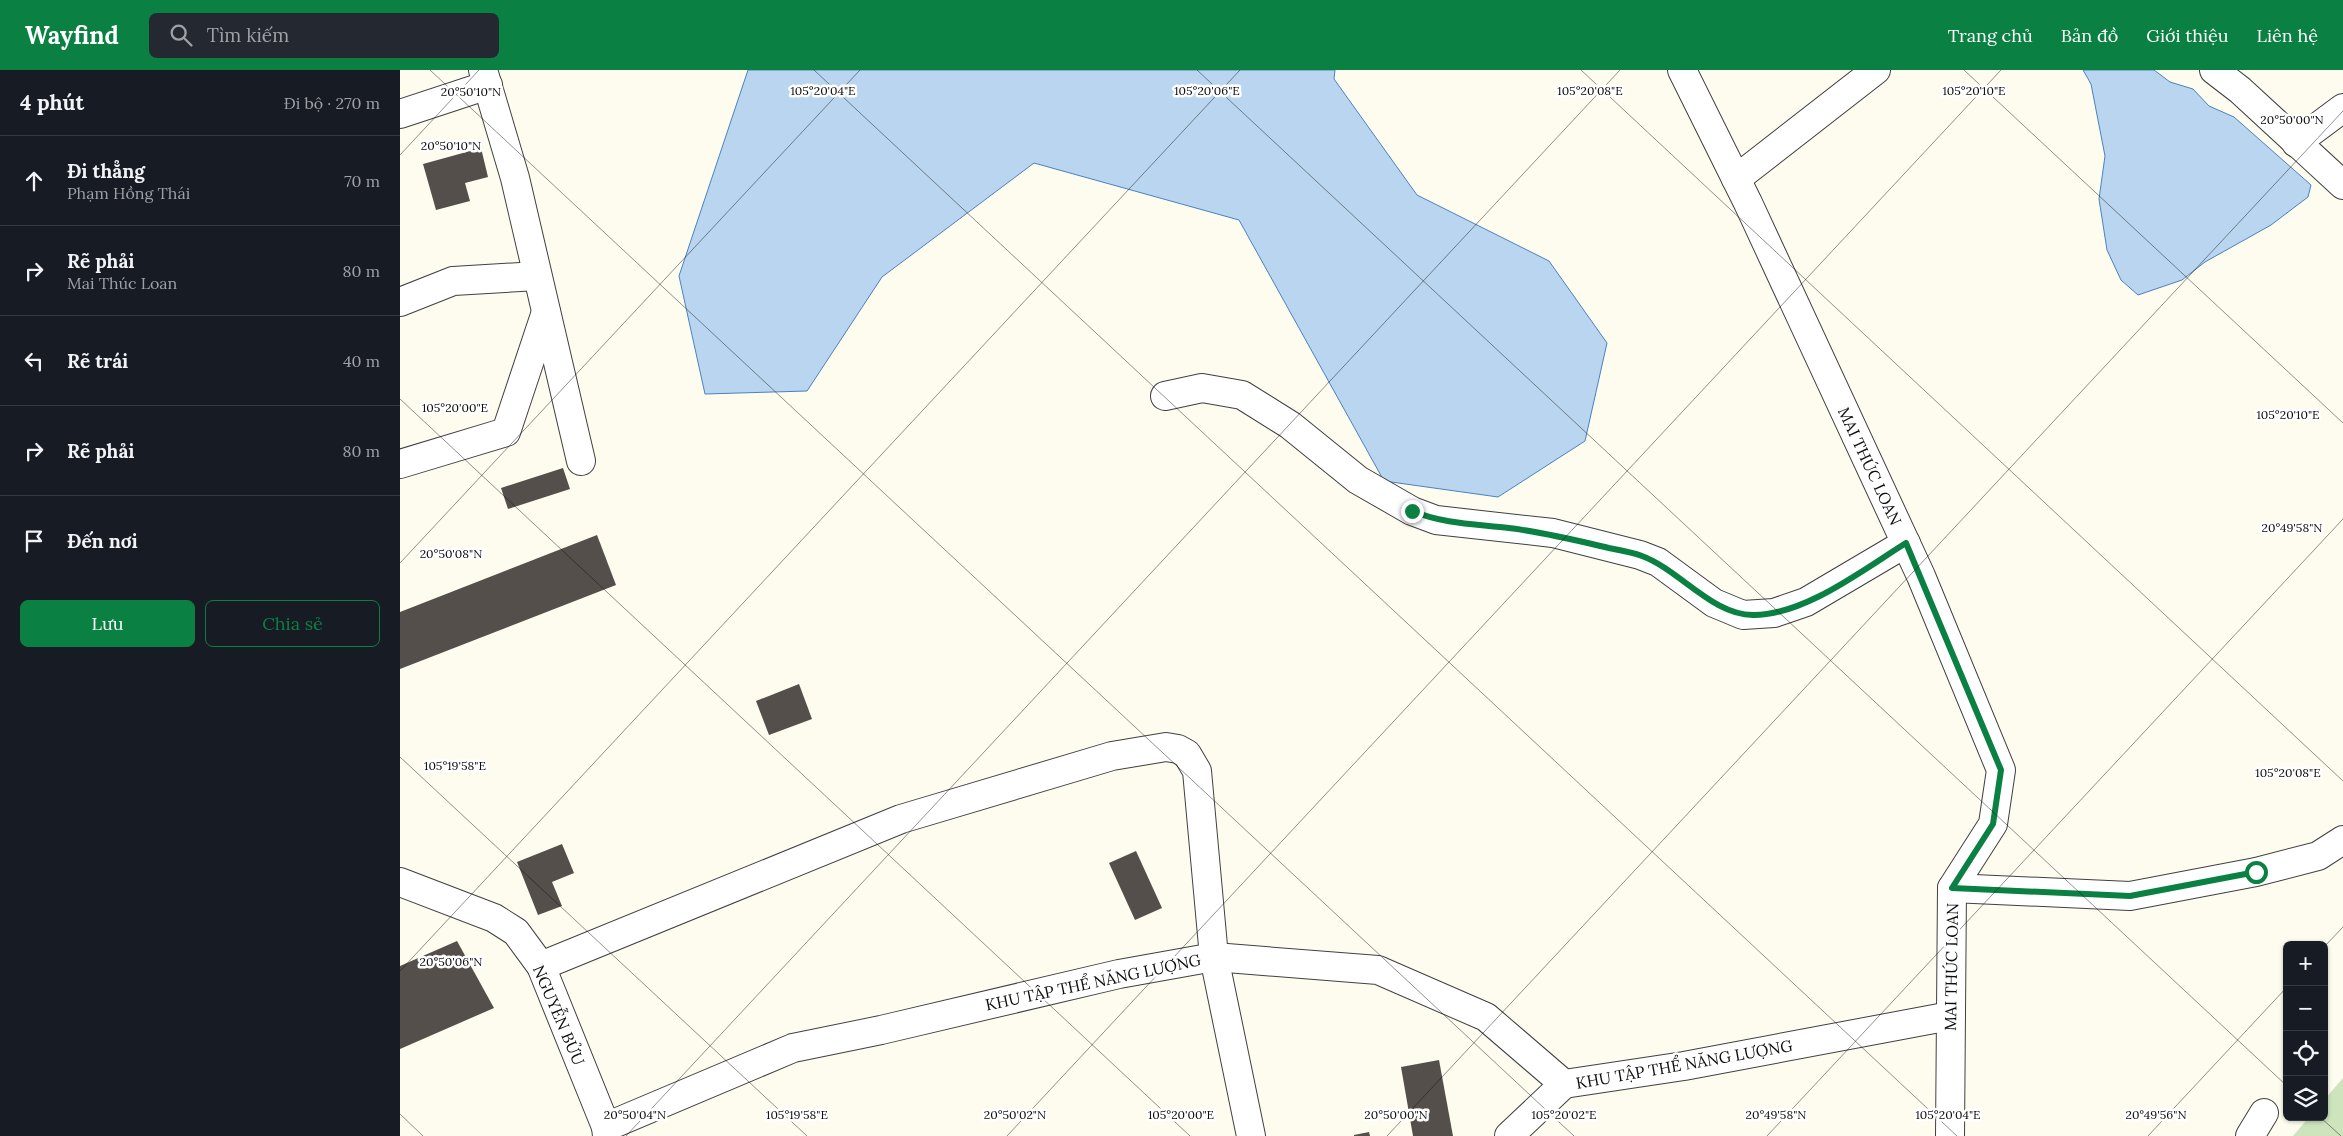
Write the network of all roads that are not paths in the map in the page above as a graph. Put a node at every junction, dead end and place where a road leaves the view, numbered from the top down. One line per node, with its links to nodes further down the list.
1 (1682, 70): 8 (street, MAI THÚC LOAN)
2 (1876, 70): 8 (street)
3 (2214, 70): 7 (street)
4 (485, 77): 6 (street); 10 (street)
5 (2343, 108): 7 (street)
6 (400, 114)
7 (2296, 143): 9 (street)
8 (1736, 179): 16 (street, MAI THÚC LOAN)
9 (2343, 185)
10 (537, 276): 11 (street); 12 (street)
11 (400, 302)
12 (546, 312): 14 (street); 15 (street)
13 (1165, 396): 16 (street)
14 (581, 461)
15 (400, 464)
16 (1906, 543): 19 (street, MAI THÚC LOAN)
17 (2343, 840): 19 (street)
18 (400, 882): 21 (street, NGUYỄN BỬU)
19 (1952, 888): 22 (street, MAI THÚC LOAN)
20 (1214, 957): 21 (street); 23 (street, KHU TẬP THỂ NĂNG LƯỢNG); 24 (street, KHU TẬP THỂ NĂNG LƯỢNG); 25 (street)
21 (541, 966): 24 (street, NGUYỄN BỬU)
22 (1950, 1016): 23 (street, KHU TẬP THỂ NĂNG LƯỢNG); 27 (street, MAI THÚC LOAN)
23 (1564, 1084): 26 (street)
24 (606, 1132)
25 (1251, 1136)
26 (1509, 1136)
27 (1950, 1136)

